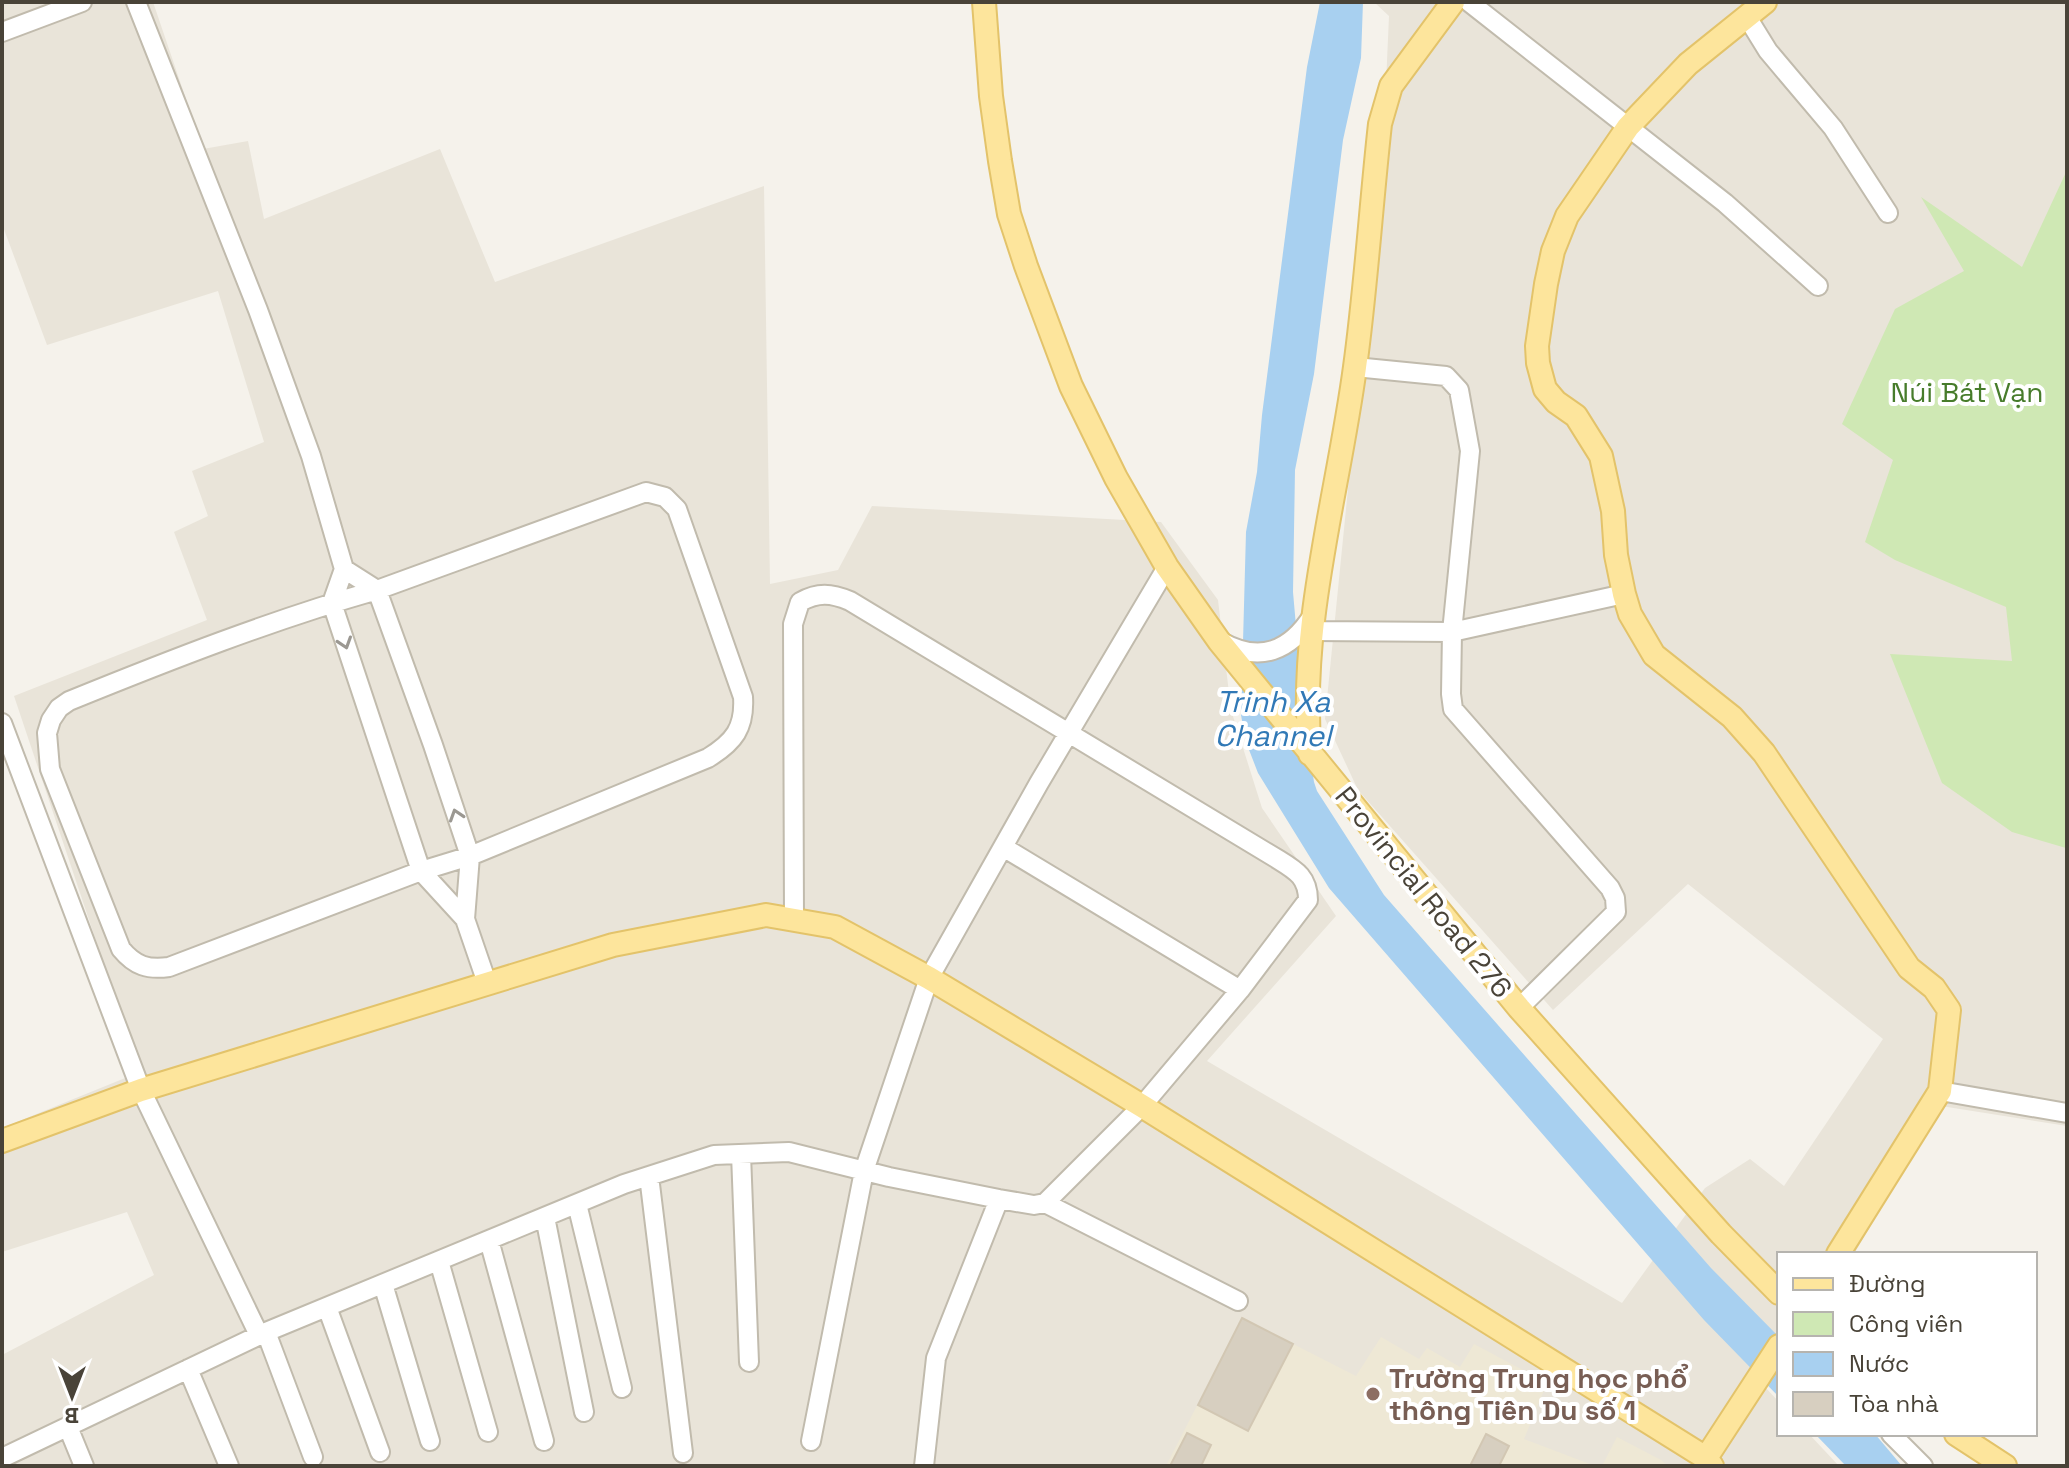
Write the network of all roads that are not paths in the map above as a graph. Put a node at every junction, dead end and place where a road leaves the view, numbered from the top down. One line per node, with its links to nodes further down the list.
1 (82, 2): 7 (street)
2 (136, 2): 13 (street)
3 (984, 2): 12 (main road, Provincial Road 276)
4 (1453, 2): 11 (main road)
5 (1469, 2): 8 (street)
6 (1756, 9): 8 (main road); 9 (street)
7 (2, 32)
8 (1628, 127): 10 (street); 15 (main road)
9 (1888, 213)
10 (1818, 286)
11 (1355, 367): 17 (main road); 18 (street)
12 (1167, 567): 19 (main road, Provincial Road 276); 21 (street)
13 (344, 569): 14 (street); 16 (street)
14 (377, 590): 16 (street); 24 (street, one-way to 14); 24 (street)
15 (1624, 594): 18 (street); 33 (main road)
16 (332, 603): 25 (street, one-way to 25); 25 (street)
17 (1314, 622): 18 (street); 19 (street); 22 (main road)
18 (1452, 632): 31 (street)
19 (1219, 641): 22 (main road, Provincial Road 276)
20 (2, 723): 32 (street)
21 (1069, 733): 23 (street); 27 (street); 30 (street)
22 (1310, 754): 31 (main road, Provincial Road 276)
23 (1003, 847): 28 (street); 30 (street)
24 (470, 856): 25 (street); 26 (street)
25 (421, 871): 26 (street)
26 (465, 919): 29 (street)
27 (794, 920): 28 (main road); 29 (main road)
28 (929, 978): 34 (main road); 38 (street)
29 (487, 983): 32 (main road)
30 (1240, 990): 34 (street)
31 (1519, 1008): 48 (main road, Provincial Road 276)
32 (141, 1090): 36 (main road); 51 (street)
33 (1940, 1091): 35 (street); 45 (main road)
34 (1142, 1106): 41 (street); 68 (main road)
35 (2067, 1113)
36 (2, 1141)
37 (741, 1154): 38 (street); 39 (street); 53 (street)
38 (864, 1171): 40 (street); 63 (street)
39 (649, 1176): 42 (street); 65 (street)
40 (999, 1199): 41 (street); 71 (street)
41 (1045, 1203): 49 (street)
42 (577, 1204): 43 (street); 55 (street)
43 (545, 1217): 44 (street); 56 (street)
44 (489, 1240): 46 (street); 62 (street)
45 (1839, 1252)
46 (439, 1261): 47 (street); 58 (street)
47 (383, 1284): 50 (street); 61 (street)
48 (1777, 1291)
49 (1238, 1301)
50 (327, 1307): 51 (street); 64 (street)
51 (263, 1334): 54 (street); 66 (street)
52 (1777, 1349): 68 (main road)
53 (749, 1362)
54 (188, 1369): 57 (street); 70 (street)
55 (622, 1388)
56 (584, 1412)
57 (68, 1427): 67 (street); 69 (street)
58 (488, 1432)
59 (1893, 1436): 72 (street)
60 (1959, 1436): 73 (main road)
61 (430, 1441)
62 (544, 1441)
63 (811, 1441)
64 (380, 1452)
65 (683, 1453)
66 (313, 1457)
67 (2, 1458)
68 (1709, 1462)
69 (84, 1466)
70 (229, 1466)
71 (924, 1466)
72 (1923, 1466)
73 (2005, 1466)

